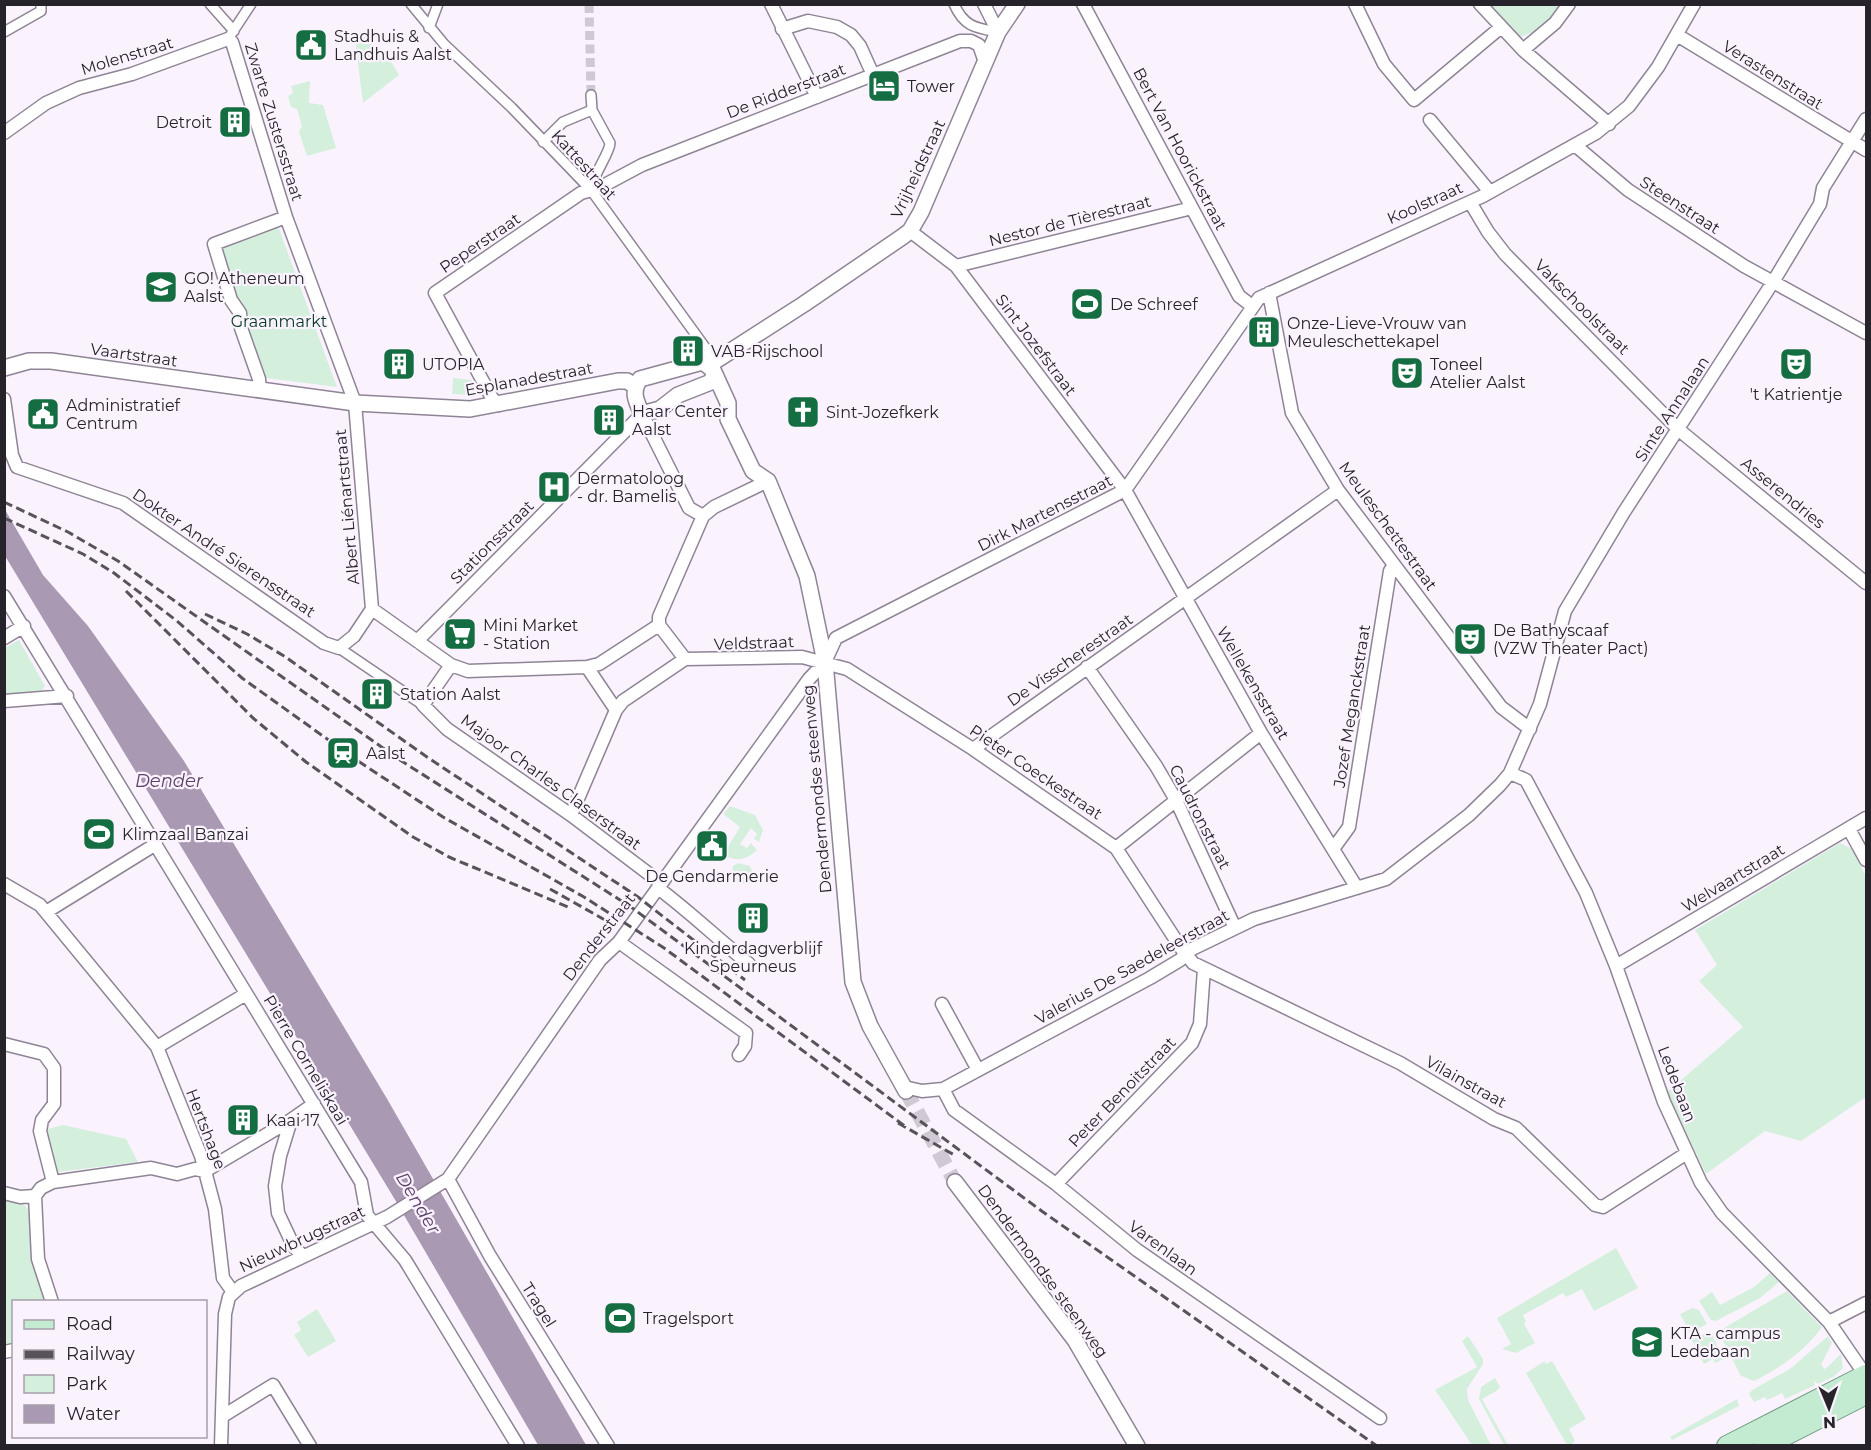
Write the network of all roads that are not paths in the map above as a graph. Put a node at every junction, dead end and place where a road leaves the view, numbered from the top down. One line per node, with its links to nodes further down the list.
1 (41, 4): 18 (street)
2 (210, 4): 20 (street)
3 (251, 4): 20 (street)
4 (411, 4): 15 (street, Kattestraat)
5 (438, 4): 15 (street)
6 (771, 4): 17 (street)
7 (954, 4): 19 (street)
8 (984, 4): 19 (street)
9 (1017, 4): 19 (street, Vrijheidstraat)
10 (1083, 4): 39 (street, Bert Van Hoorickstraat)
11 (1355, 4): 16 (street)
12 (1480, 4): 16 (street)
13 (1569, 4): 22 (street)
14 (1694, 4): 21 (street, Koolstraat)
15 (429, 28): 33 (street, Kattestraat)
16 (1500, 28): 22 (street)
17 (782, 29): 24 (street); 26 (street)
18 (4, 32)
19 (998, 32): 23 (street, Vrijheidstraat)
20 (231, 35): 31 (street, Molenstraat); 40 (street, Zwarte Zustersstraat)
21 (1677, 35): 30 (street, Koolstraat); 32 (street, Verastenstraat)
22 (1523, 50): 30 (street)
23 (985, 62): 24 (street, De Ridderstraat); 41 (street, Vrijheidstraat)
24 (873, 75): 26 (street, De Ridderstraat)
25 (591, 95): 27 (street)
26 (817, 97): 36 (street, De Ridderstraat)
27 (592, 110): 33 (street); 36 (street)
28 (1866, 119): 32 (street, Sinte Annalaan)
29 (1430, 120): 37 (street)
30 (1609, 124): 34 (street, Koolstraat)
31 (4, 133)
32 (1853, 141): 35 (street, Verastenstraat); 43 (street, Sinte Annalaan)
33 (543, 142): 36 (street, Kattestraat)
34 (1576, 146): 37 (street, Koolstraat); 43 (street, Steenstraat)
35 (1866, 150)
36 (591, 190): 49 (street, Kattestraat); 56 (street, Peperstraat)
37 (1490, 192): 38 (street, Koolstraat)
38 (1470, 202): 44 (street, Koolstraat); 58 (street, Vakschoolstraat)
39 (1192, 208): 42 (street, Nestor de Tièrestraat); 45 (street, Bert Van Hoorickstraat)
40 (286, 217): 52 (street); 54 (street)
41 (910, 231): 42 (street, Sint Jozefstraat); 49 (street, Vrijheidstraat)
42 (956, 266): 60 (street, Sint Jozefstraat)
43 (1773, 282): 47 (street, Steenstraat); 58 (street, Sinte Annalaan)
44 (1269, 292): 45 (street, Koolstraat); 46 (street, Meuleschettestraat)
45 (1252, 306): 46 (street); 60 (street, Dirk Martensstraat)
46 (1275, 313): 61 (street, Meuleschettestraat)
47 (1866, 333)
48 (4, 368): 52 (street, Vaartstraat)
49 (711, 370): 50 (street); 51 (street, Vrijheidstraat); 55 (street)
50 (635, 386): 56 (street, Esplanadestraat); 57 (street)
51 (702, 386): 55 (street); 57 (street, Vrijheidstraat)
52 (260, 391): 54 (street)
53 (4, 399): 72 (street, Dokter André Sierensstraat)
54 (355, 403): 56 (street, Esplanadestraat); 67 (street, Albert Liénartstraat)
55 (728, 403): 59 (street)
56 (499, 405)
57 (642, 414): 62 (street); 71 (street, Stationsstraat)
58 (1679, 430): 64 (street, Asserendries); 82 (street, Sinte Annalaan)
59 (768, 480): 62 (street); 74 (street, Dendermondse steenweg)
60 (1125, 490): 66 (street, Wellekensstraat); 74 (street, Dirk Martensstraat)
61 (1338, 490): 63 (street, Meuleschettestraat); 66 (street, De Visscherestraat)
62 (703, 516): 68 (street)
63 (1394, 565): 82 (street, Meuleschettestraat); 92 (street, Jozef Meganckstraat)
64 (1866, 583)
65 (4, 596): 69 (street, Pierre Corneliskaai)
66 (1186, 598): 77 (street, De Visscherestraat); 83 (street, Wellekensstraat)
67 (372, 609): 71 (street); 72 (street)
68 (659, 625): 73 (street); 76 (street)
69 (24, 626): 70 (street); 78 (street, Pierre Corneliskaai)
70 (4, 638)
71 (417, 641): 75 (street)
72 (339, 648): 80 (street)
73 (685, 659): 74 (street, Veldstraat); 81 (street)
74 (825, 662): 84 (street, Pieter Coeckestraat); 95 (street, Denderstraat); 110 (street, Dendermondse steenweg)
75 (451, 665): 76 (street); 80 (street)
76 (587, 667): 81 (street)
77 (1087, 667): 84 (street, De Visscherestraat); 86 (street, Caudronstraat)
78 (65, 693): 79 (street); 90 (street, Pierre Corneliskaai)
79 (4, 701)
80 (423, 705): 87 (street, Majoor Charles Claserstraat)
81 (616, 710): 87 (street)
82 (1530, 729): 85 (street, Valerius De Saedeleerstraat)
83 (1261, 733): 86 (street); 92 (street, Wellekensstraat)
84 (973, 749): 91 (street, Pieter Coeckestraat)
85 (1510, 773): 96 (street, Valerius De Saedeleerstraat); 102 (street, Ledebaan)
86 (1176, 800): 91 (street); 98 (street, Caudronstraat)
87 (571, 815): 95 (street, Majoor Charles Claserstraat)
88 (1866, 818): 89 (street, Welvaartstraat)
89 (1849, 829): 93 (street); 102 (street, Welvaartstraat)
90 (156, 844): 97 (street); 104 (street, Pierre Corneliskaai)
91 (1116, 848): 100 (street, Pieter Coeckestraat)
92 (1333, 849): 96 (street, Wellekensstraat)
93 (1866, 860)
94 (4, 884): 97 (street, Hertshage)
95 (660, 885): 99 (street, Denderstraat); 101 (street, Majoor Charles Claserstraat)
96 (1357, 888): 98 (street, Valerius De Saedeleerstraat)
97 (46, 912): 107 (street, Hertshage)
98 (1235, 928): 100 (street, Valerius De Saedeleerstraat)
99 (619, 942): 108 (street); 116 (street, Denderstraat)
100 (1186, 955): 103 (street); 109 (street, Valerius De Saedeleerstraat)
101 (749, 964)
102 (1616, 966): 114 (street, Ledebaan)
103 (1204, 969): 114 (street, Vilainstraat); 119 (street, Peter Benoitstraat)
104 (246, 994): 107 (street); 112 (street, Pierre Corneliskaai)
105 (942, 1004): 109 (street)
106 (4, 1044): 117 (street)
107 (157, 1047): 115 (street, Hertshage)
108 (739, 1055)
109 (978, 1070): 111 (street, Valerius De Saedeleerstraat)
110 (905, 1089): 111 (street, Valerius De Saedeleerstraat)
111 (943, 1089): 119 (street, Varenlaan)
112 (314, 1104): 113 (street); 123 (street, Pierre Corneliskaai)
113 (291, 1120): 115 (street); 124 (street)
114 (1687, 1153): 128 (street, Ledebaan)
115 (205, 1171): 117 (street); 125 (street, Hertshage)
116 (448, 1179): 122 (street, Denderstraat); 137 (street, Tragel)
117 (53, 1182): 121 (street)
118 (955, 1182): 138 (street, Dendermondse steenweg)
119 (1056, 1184): 133 (street, Varenlaan)
120 (4, 1193): 121 (street)
121 (35, 1196): 126 (street)
122 (387, 1217): 123 (street, Nieuwbrugstraat)
123 (373, 1224): 124 (street, Nieuwbrugstraat); 136 (street, Pierre Corneliskaai)
124 (303, 1256): 125 (street, Nieuwbrugstraat)
125 (232, 1292): 132 (street)
126 (50, 1300)
127 (1866, 1303): 128 (street)
128 (1829, 1322): 129 (street, Ledebaan)
129 (1866, 1376): 131 (main road)
130 (1866, 1394): 131 (main road)
131 (1841, 1398): 139 (main road); 140 (main road)
132 (223, 1416): 134 (street); 135 (street)
133 (1380, 1418)
134 (221, 1446)
135 (310, 1446)
136 (518, 1446)
137 (608, 1446)
138 (1137, 1446)
139 (1727, 1446)
140 (1764, 1446)

